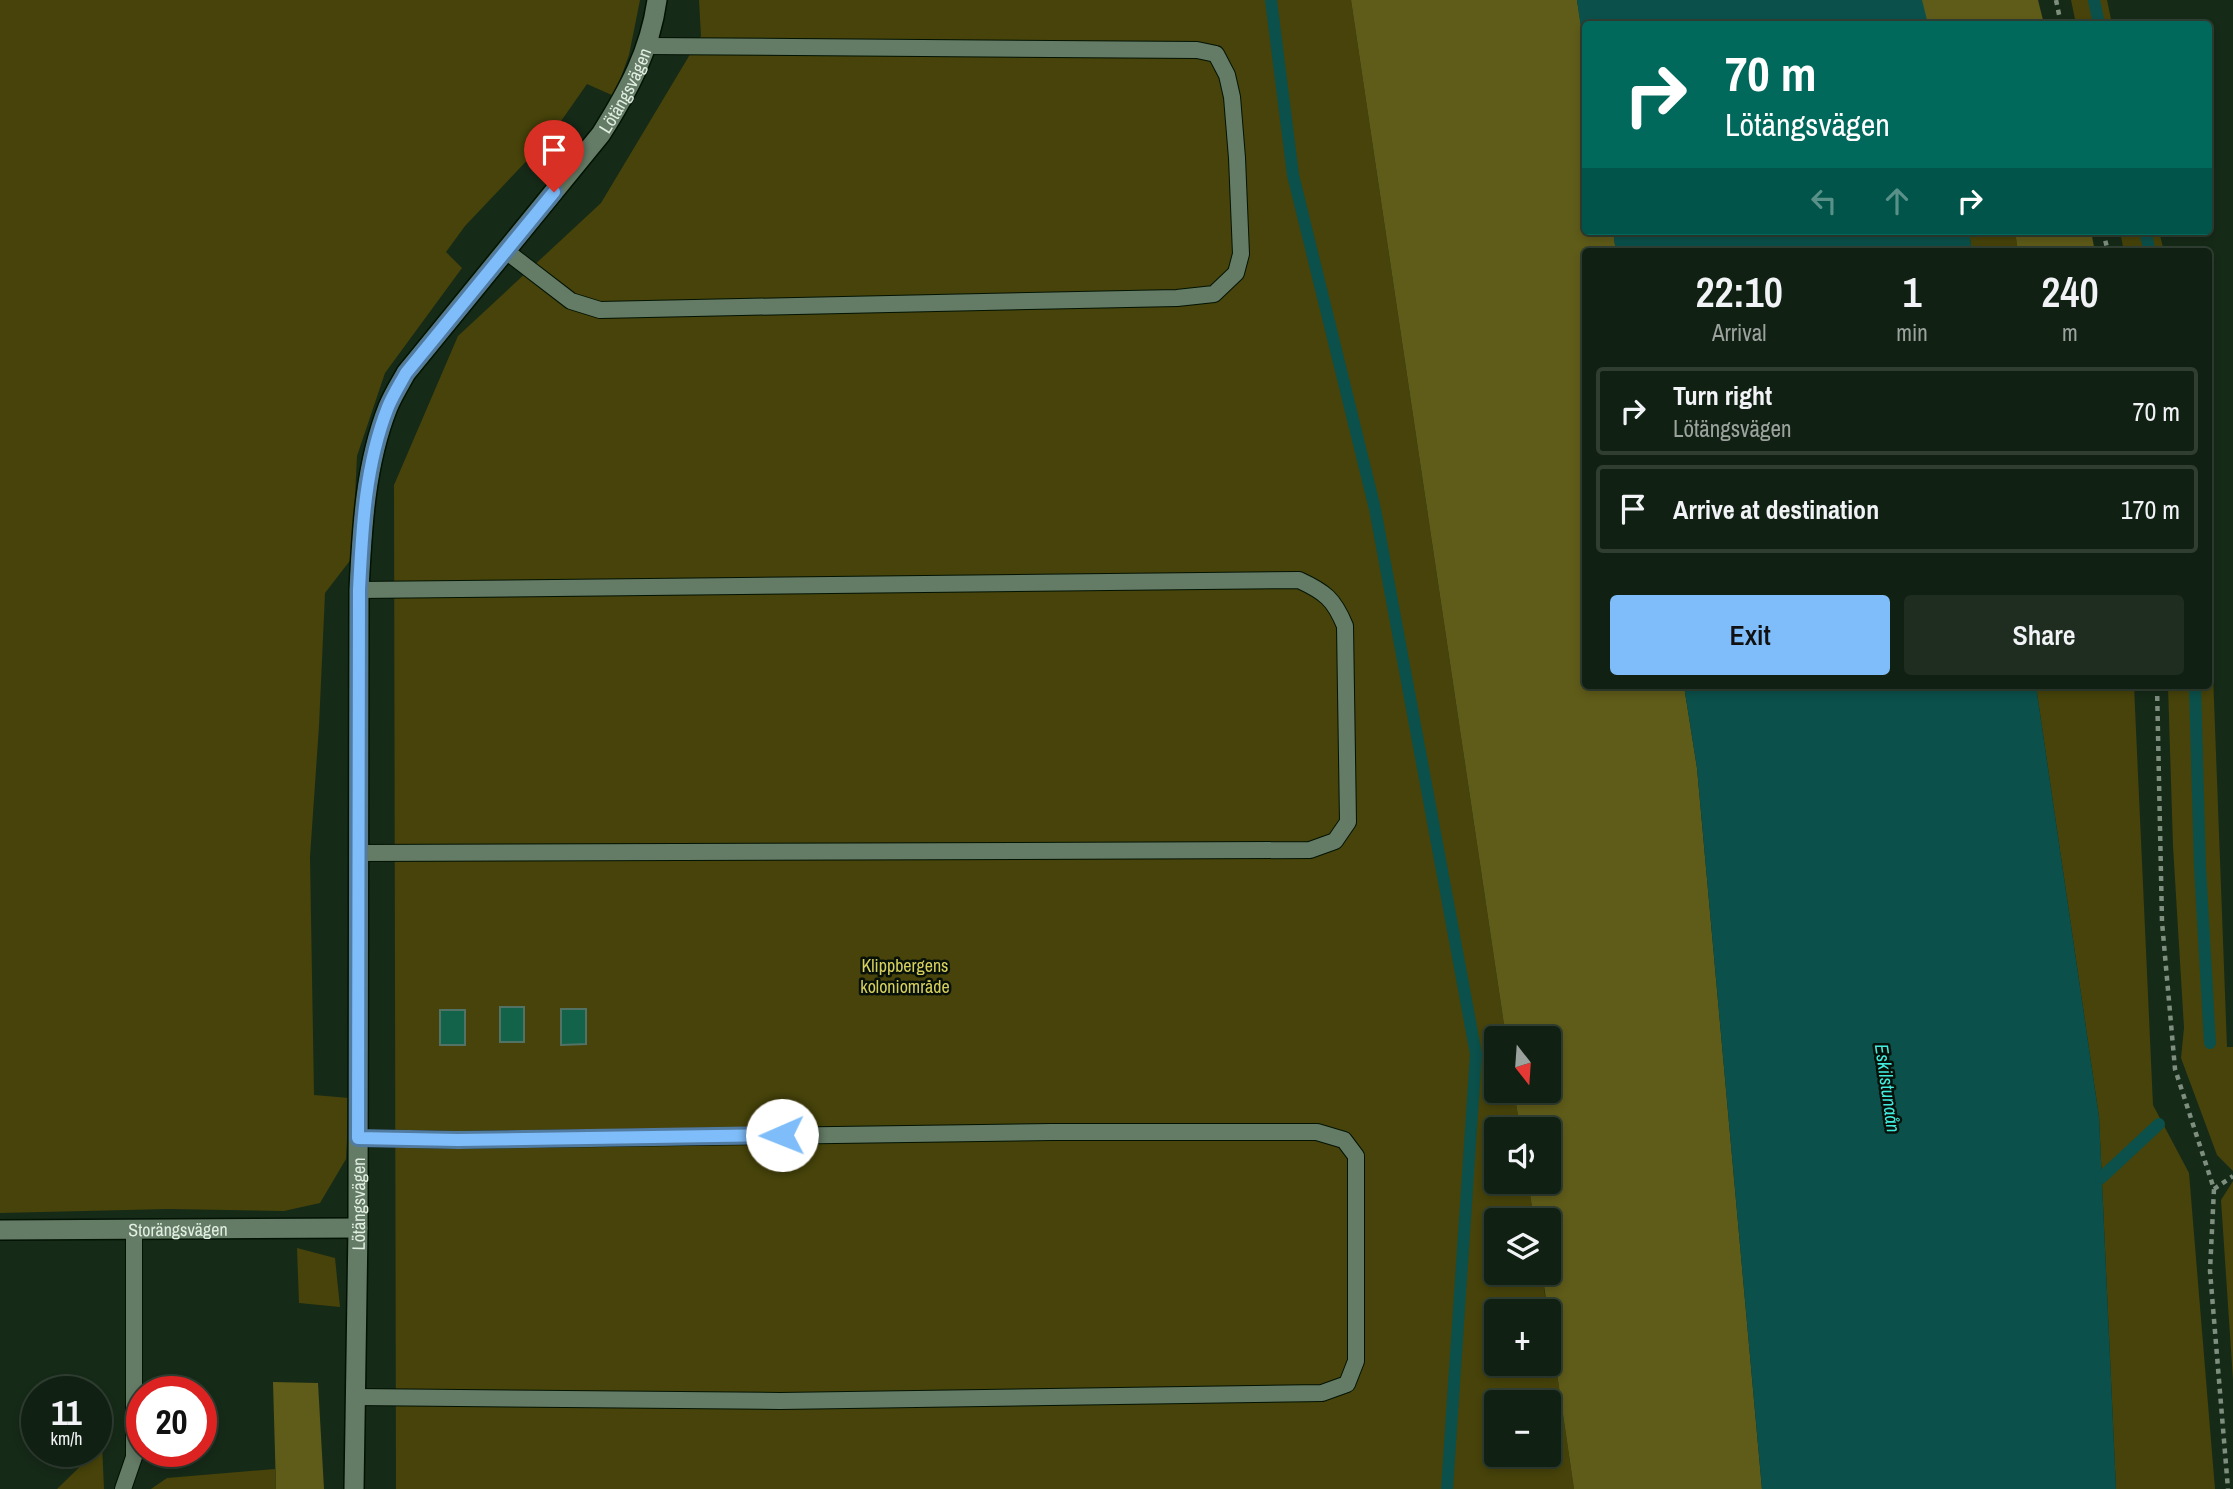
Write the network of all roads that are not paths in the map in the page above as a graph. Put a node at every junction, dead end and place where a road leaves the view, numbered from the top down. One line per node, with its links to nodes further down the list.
1 (657, 0): 2 (street, Lötängsvägen)
2 (647, 46): 3 (street, Lötängsvägen); 3 (lane)
3 (506, 251): 4 (street, Lötängsvägen)
4 (359, 590): 5 (street, Lötängsvägen); 5 (lane)
5 (359, 853): 6 (street, Lötängsvägen)
6 (358, 1138): 7 (street, Lötängsvägen); 10 (lane)
7 (358, 1228): 8 (street, Storängsvägen); 10 (street, Lötängsvägen)
8 (134, 1229): 9 (street, Storängsvägen); 11 (lane)
9 (0, 1230)
10 (356, 1397): 12 (street, Lötängsvägen)
11 (123, 1489)
12 (354, 1489)

